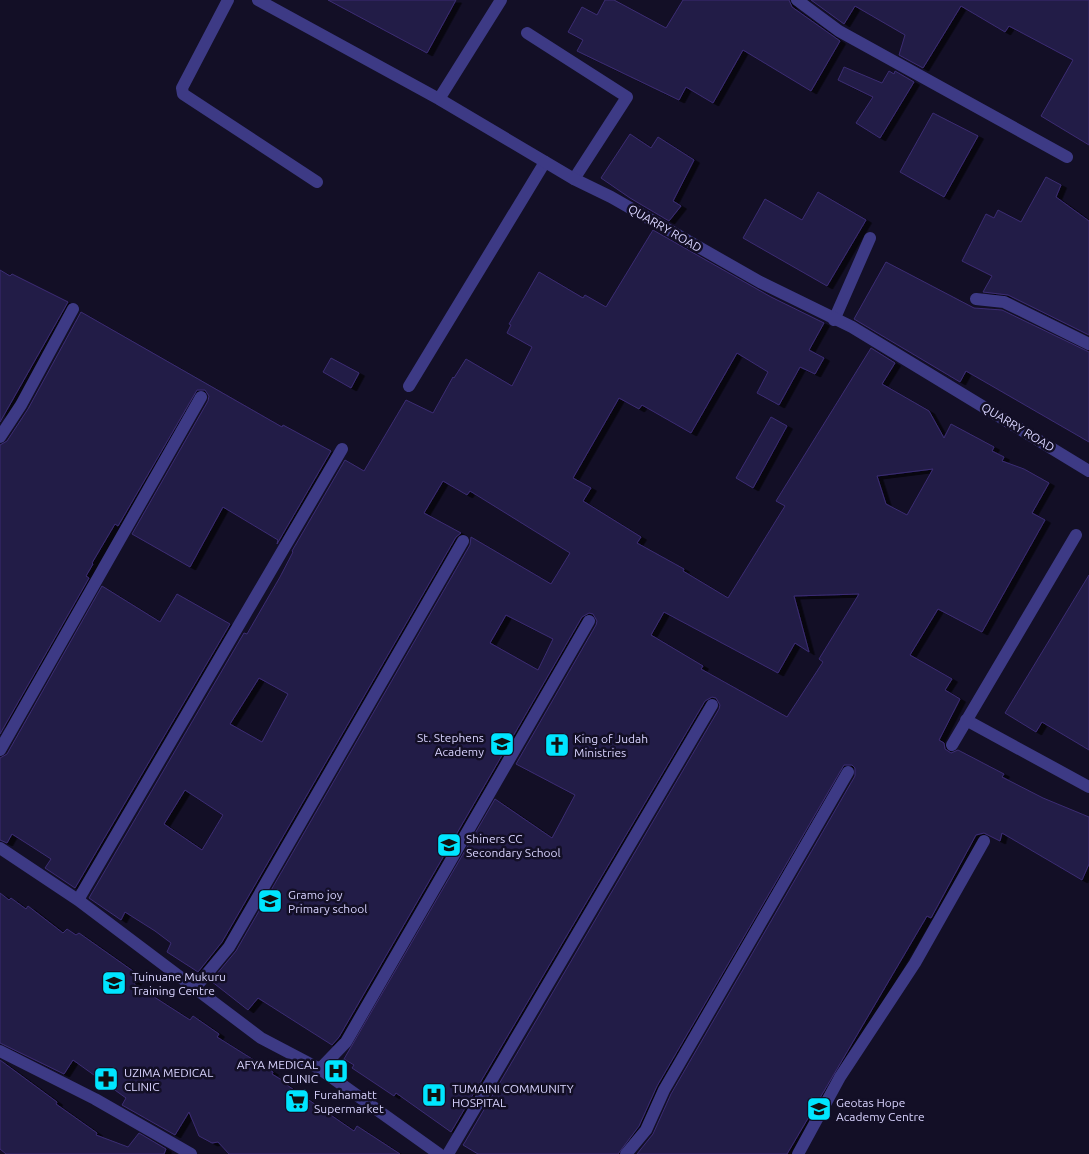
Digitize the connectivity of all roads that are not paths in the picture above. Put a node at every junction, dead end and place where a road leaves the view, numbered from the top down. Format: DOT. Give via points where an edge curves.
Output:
graph roads {
  1 [pos="228,0"];
  2 [pos="258,0"];
  3 [pos="501,0"];
  4 [pos="797,0"];
  5 [pos="526,33"];
  6 [pos="439,99"];
  7 [pos="1066,157"];
  8 [pos="545,162"];
  9 [pos="574,179"];
  10 [pos="317,182"];
  11 [pos="870,238"];
  12 [pos="976,299"];
  13 [pos="73,309"];
  14 [pos="834,320"];
  15 [pos="1089,344"];
  16 [pos="409,386"];
  17 [pos="201,397"];
  18 [pos="0,437"];
  19 [pos="342,449"];
  20 [pos="1089,470"];
  21 [pos="1076,535"];
  22 [pos="463,541"];
  23 [pos="589,621"];
  24 [pos="712,705"];
  25 [pos="966,720"];
  26 [pos="952,745"];
  27 [pos="0,750"];
  28 [pos="848,772"];
  29 [pos="1089,787"];
  30 [pos="984,841"];
  31 [pos="0,848"];
  32 [pos="78,900"];
  33 [pos="195,988"];
  34 [pos="0,1051"];
  35 [pos="320,1069"];
  36 [pos="191,1154"];
  37 [pos="439,1154"];
  38 [pos="448,1154"];
  39 [pos="626,1154"];
  40 [pos="798,1154"];
  1 -- 10 [label="street" via="182,88 182,94"];
  2 -- 6 [label="street, QUARRY ROAD"];
  3 -- 6 [label="street"];
  4 -- 7 [label="street" via="838,31"];
  5 -- 9 [label="street" via="627,97"];
  6 -- 8 [label="street, QUARRY ROAD"];
  8 -- 9 [label="street, QUARRY ROAD"];
  8 -- 16 [label="street"];
  9 -- 14 [label="street, QUARRY ROAD"];
  11 -- 14 [label="street"];
  12 -- 15 [label="street" via="1004,302"];
  13 -- 18 [label="street"];
  14 -- 20 [label="street, QUARRY ROAD" via="852,327"];
  17 -- 27 [label="street"];
  19 -- 32 [label="street"];
  21 -- 25 [label="street"];
  22 -- 33 [label="street" via="229,947"];
  23 -- 35 [label="street" via="346,1042"];
  24 -- 38 [label="street"];
  25 -- 26 [label="street"];
  25 -- 29 [label="street"];
  28 -- 39 [label="street" via="664,1090 646,1130"];
  30 -- 40 [label="street" via="915,963 840,1077"];
  31 -- 32 [label="street"];
  32 -- 33 [label="street"];
  33 -- 35 [label="street" via="261,1038"];
  34 -- 36 [label="street" via="95,1099"];
  35 -- 37 [label="street"];
}
